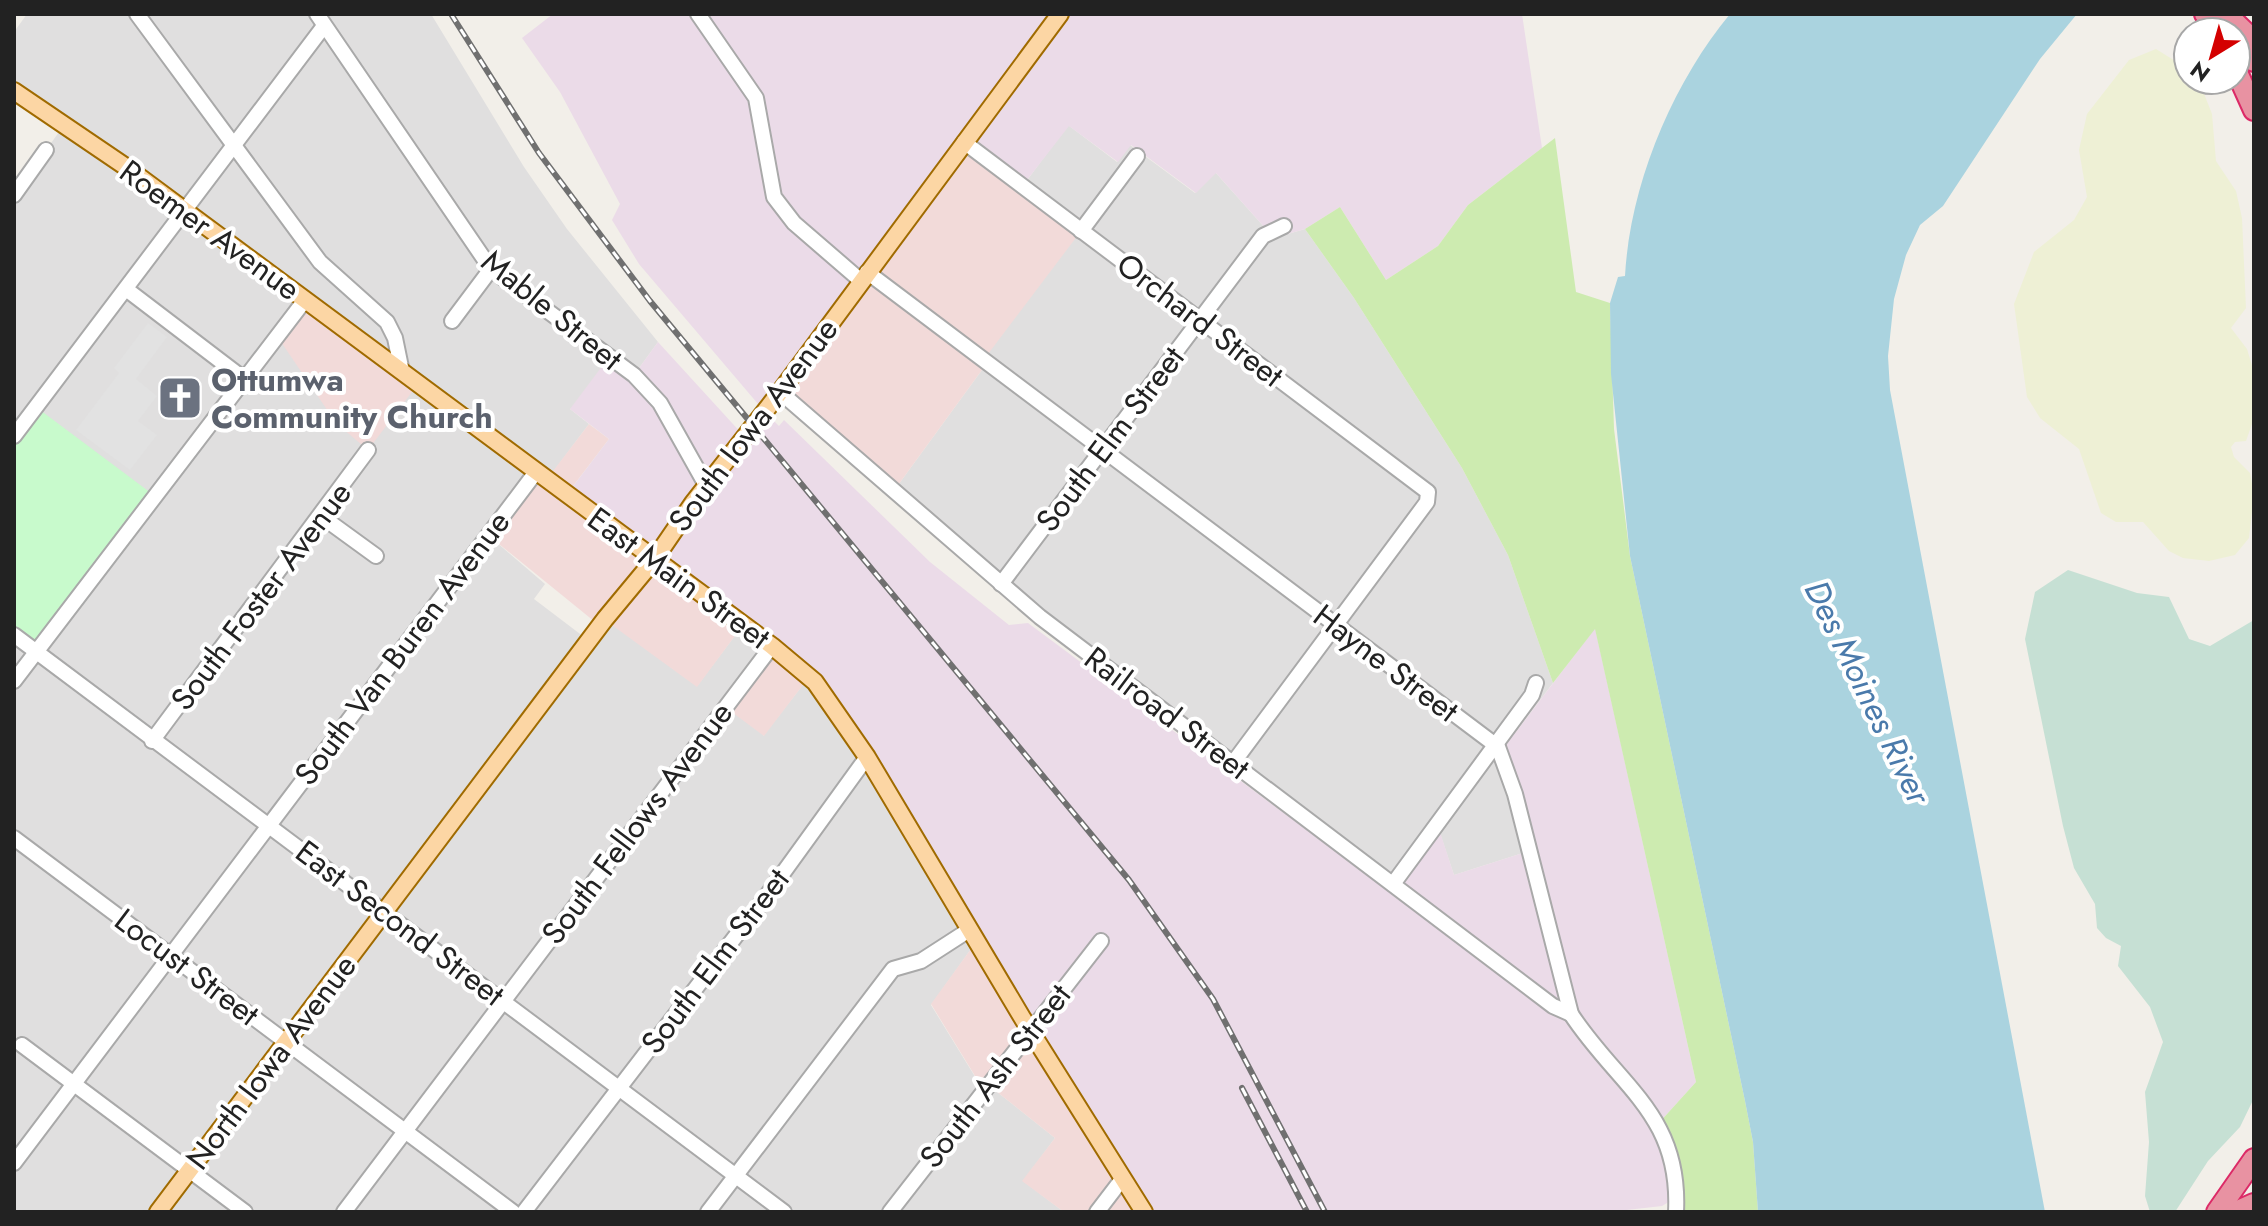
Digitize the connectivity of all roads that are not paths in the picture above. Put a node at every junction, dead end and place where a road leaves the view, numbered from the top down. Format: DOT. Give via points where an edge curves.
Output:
graph roads {
  1 [pos="137,14"];
  2 [pos="698,14"];
  3 [pos="1060,14"];
  4 [pos="320,20"];
  5 [pos="14,91"];
  6 [pos="964,142"];
  7 [pos="233,147"];
  8 [pos="46,150"];
  9 [pos="1137,156"];
  10 [pos="14,195"];
  11 [pos="185,210"];
  12 [pos="1284,226"];
  13 [pos="1081,231"];
  14 [pos="491,269"];
  15 [pos="863,276"];
  16 [pos="126,289"];
  17 [pos="305,300"];
  18 [pos="1200,320"];
  19 [pos="452,321"];
  20 [pos="402,372"];
  21 [pos="244,379"];
  22 [pos="780,392"];
  23 [pos="14,436"];
  24 [pos="368,450"];
  25 [pos="1102,450"];
  26 [pos="536,472"];
  27 [pos="706,485"];
  28 [pos="321,516"];
  29 [pos="376,556"];
  30 [pos="654,560"];
  31 [pos="1001,584"];
  32 [pos="1336,625"];
  33 [pos="14,635"];
  34 [pos="772,646"];
  35 [pos="36,652"];
  36 [pos="14,681"];
  37 [pos="1536,683"];
  38 [pos="152,741"];
  39 [pos="1495,745"];
  40 [pos="867,757"];
  41 [pos="1233,763"];
  42 [pos="269,823"];
  43 [pos="14,838"];
  44 [pos="1393,884"];
  45 [pos="385,911"];
  46 [pos="969,930"];
  47 [pos="1101,941"];
  48 [pos="170,955"];
  49 [pos="502,1001"];
  50 [pos="1571,1014"];
  51 [pos="1031,1032"];
  52 [pos="286,1042"];
  53 [pos="22,1045"];
  54 [pos="74,1083"];
  55 [pos="619,1087"];
  56 [pos="405,1131"];
  57 [pos="2254,1159"];
  58 [pos="14,1163"];
  59 [pos="189,1170"];
  60 [pos="735,1176"];
  61 [pos="1123,1178"];
  62 [pos="2254,1204"];
  63 [pos="158,1212"];
  64 [pos="245,1212"];
  65 [pos="344,1212"];
  66 [pos="513,1212"];
  67 [pos="524,1212"];
  68 [pos="708,1212"];
  69 [pos="784,1212"];
  70 [pos="890,1212"];
  71 [pos="1097,1212"];
  72 [pos="1144,1212"];
  73 [pos="1676,1212"];
  74 [pos="2217,1212"];
  75 [pos="2236,1212"];
  1 -- 7 [label="street"];
  2 -- 15 [label="street, Hayne Street" via="756,98 774,197 794,223"];
  3 -- 6 [label="main road, South Iowa Avenue"];
  4 -- 7 [label="street"];
  4 -- 14 [label="street, Mable Street"];
  5 -- 11 [label="main road, Roemer Avenue"];
  6 -- 13 [label="street, Orchard Street"];
  6 -- 15 [label="main road, South Iowa Avenue"];
  7 -- 11 [label="street"];
  7 -- 20 [label="street" via="320,262 387,322"];
  8 -- 10 [label="street"];
  9 -- 13 [label="street"];
  11 -- 16 [label="street"];
  11 -- 17 [label="main road, Roemer Avenue"];
  12 -- 18 [label="street, South Elm Street" via="1263,236"];
  13 -- 18 [label="street, Orchard Street"];
  14 -- 19 [label="street"];
  14 -- 27 [label="street, Mable Street" via="634,375 660,403"];
  15 -- 22 [label="main road, South Iowa Avenue"];
  15 -- 25 [label="street, Hayne Street"];
  16 -- 21 [label="street"];
  16 -- 23 [label="street"];
  17 -- 20 [label="main road, Roemer Avenue"];
  17 -- 21 [label="street"];
  18 -- 25 [label="street, South Elm Street"];
  18 -- 32 [label="street, Orchard Street" via="1428,492 1427,502"];
  20 -- 26 [label="main road, East Main Street"];
  21 -- 35 [label="street"];
  22 -- 27 [label="main road, South Iowa Avenue"];
  22 -- 31 [label="street, Railroad Street"];
  24 -- 28 [label="street, South Foster Avenue"];
  25 -- 31 [label="street, South Elm Street"];
  25 -- 32 [label="street, Hayne Street"];
  26 -- 30 [label="main road, East Main Street"];
  26 -- 42 [label="street, South Van Buren Avenue"];
  27 -- 30 [label="main road, South Iowa Avenue"];
  28 -- 29 [label="street"];
  28 -- 38 [label="street, South Foster Avenue"];
  30 -- 34 [label="main road, East Main Street"];
  30 -- 45 [label="main road, South Iowa Avenue"];
  31 -- 41 [label="street, Railroad Street"];
  32 -- 39 [label="street, Hayne Street"];
  32 -- 41 [label="street"];
  33 -- 35 [label="street, East Second Street"];
  34 -- 40 [label="main road, East Main Street" via="815,682"];
  34 -- 49 [label="street, South Fellows Avenue"];
  35 -- 36 [label="street"];
  35 -- 38 [label="street, East Second Street"];
  37 -- 39 [label="street"];
  38 -- 42 [label="street, East Second Street"];
  39 -- 44 [label="street"];
  39 -- 50 [label="street" via="1515,794"];
  40 -- 46 [label="main road, East Main Street"];
  40 -- 55 [label="street, South Elm Street"];
  41 -- 44 [label="street, Railroad Street"];
  42 -- 45 [label="street, East Second Street"];
  42 -- 48 [label="street, South Van Buren Avenue"];
  43 -- 48 [label="street, Locust Street"];
  44 -- 50 [label="street, Railroad Street" via="1553,1006"];
  45 -- 49 [label="street, East Second Street"];
  45 -- 52 [label="main road, North Iowa Avenue"];
  46 -- 51 [label="main road, East Main Street"];
  46 -- 60 [label="street" via="921,961 893,969"];
  47 -- 51 [label="street, South Ash Street"];
  48 -- 52 [label="street, Locust Street"];
  48 -- 54 [label="street, South Van Buren Avenue"];
  49 -- 55 [label="street, East Second Street"];
  49 -- 56 [label="street, South Fellows Avenue"];
  50 -- 73 [label="street" via="1586,1038 1637,1092 1668,1142"];
  51 -- 61 [label="main road, East Main Street"];
  51 -- 70 [label="street, South Ash Street"];
  52 -- 56 [label="street, Locust Street"];
  52 -- 59 [label="main road, North Iowa Avenue"];
  53 -- 54 [label="street"];
  54 -- 58 [label="street, South Van Buren Avenue"];
  54 -- 59 [label="street"];
  55 -- 60 [label="street, East Second Street"];
  55 -- 67 [label="street, South Elm Street"];
  56 -- 65 [label="street, South Fellows Avenue"];
  56 -- 66 [label="street, Locust Street"];
  57 -- 74 [label="highway"];
  59 -- 63 [label="main road, North Iowa Avenue"];
  59 -- 64 [label="street"];
  60 -- 68 [label="street"];
  60 -- 69 [label="street, East Second Street"];
  61 -- 71 [label="street"];
  61 -- 72 [label="main road, East Main Street"];
  62 -- 75 [label="highway"];
}
